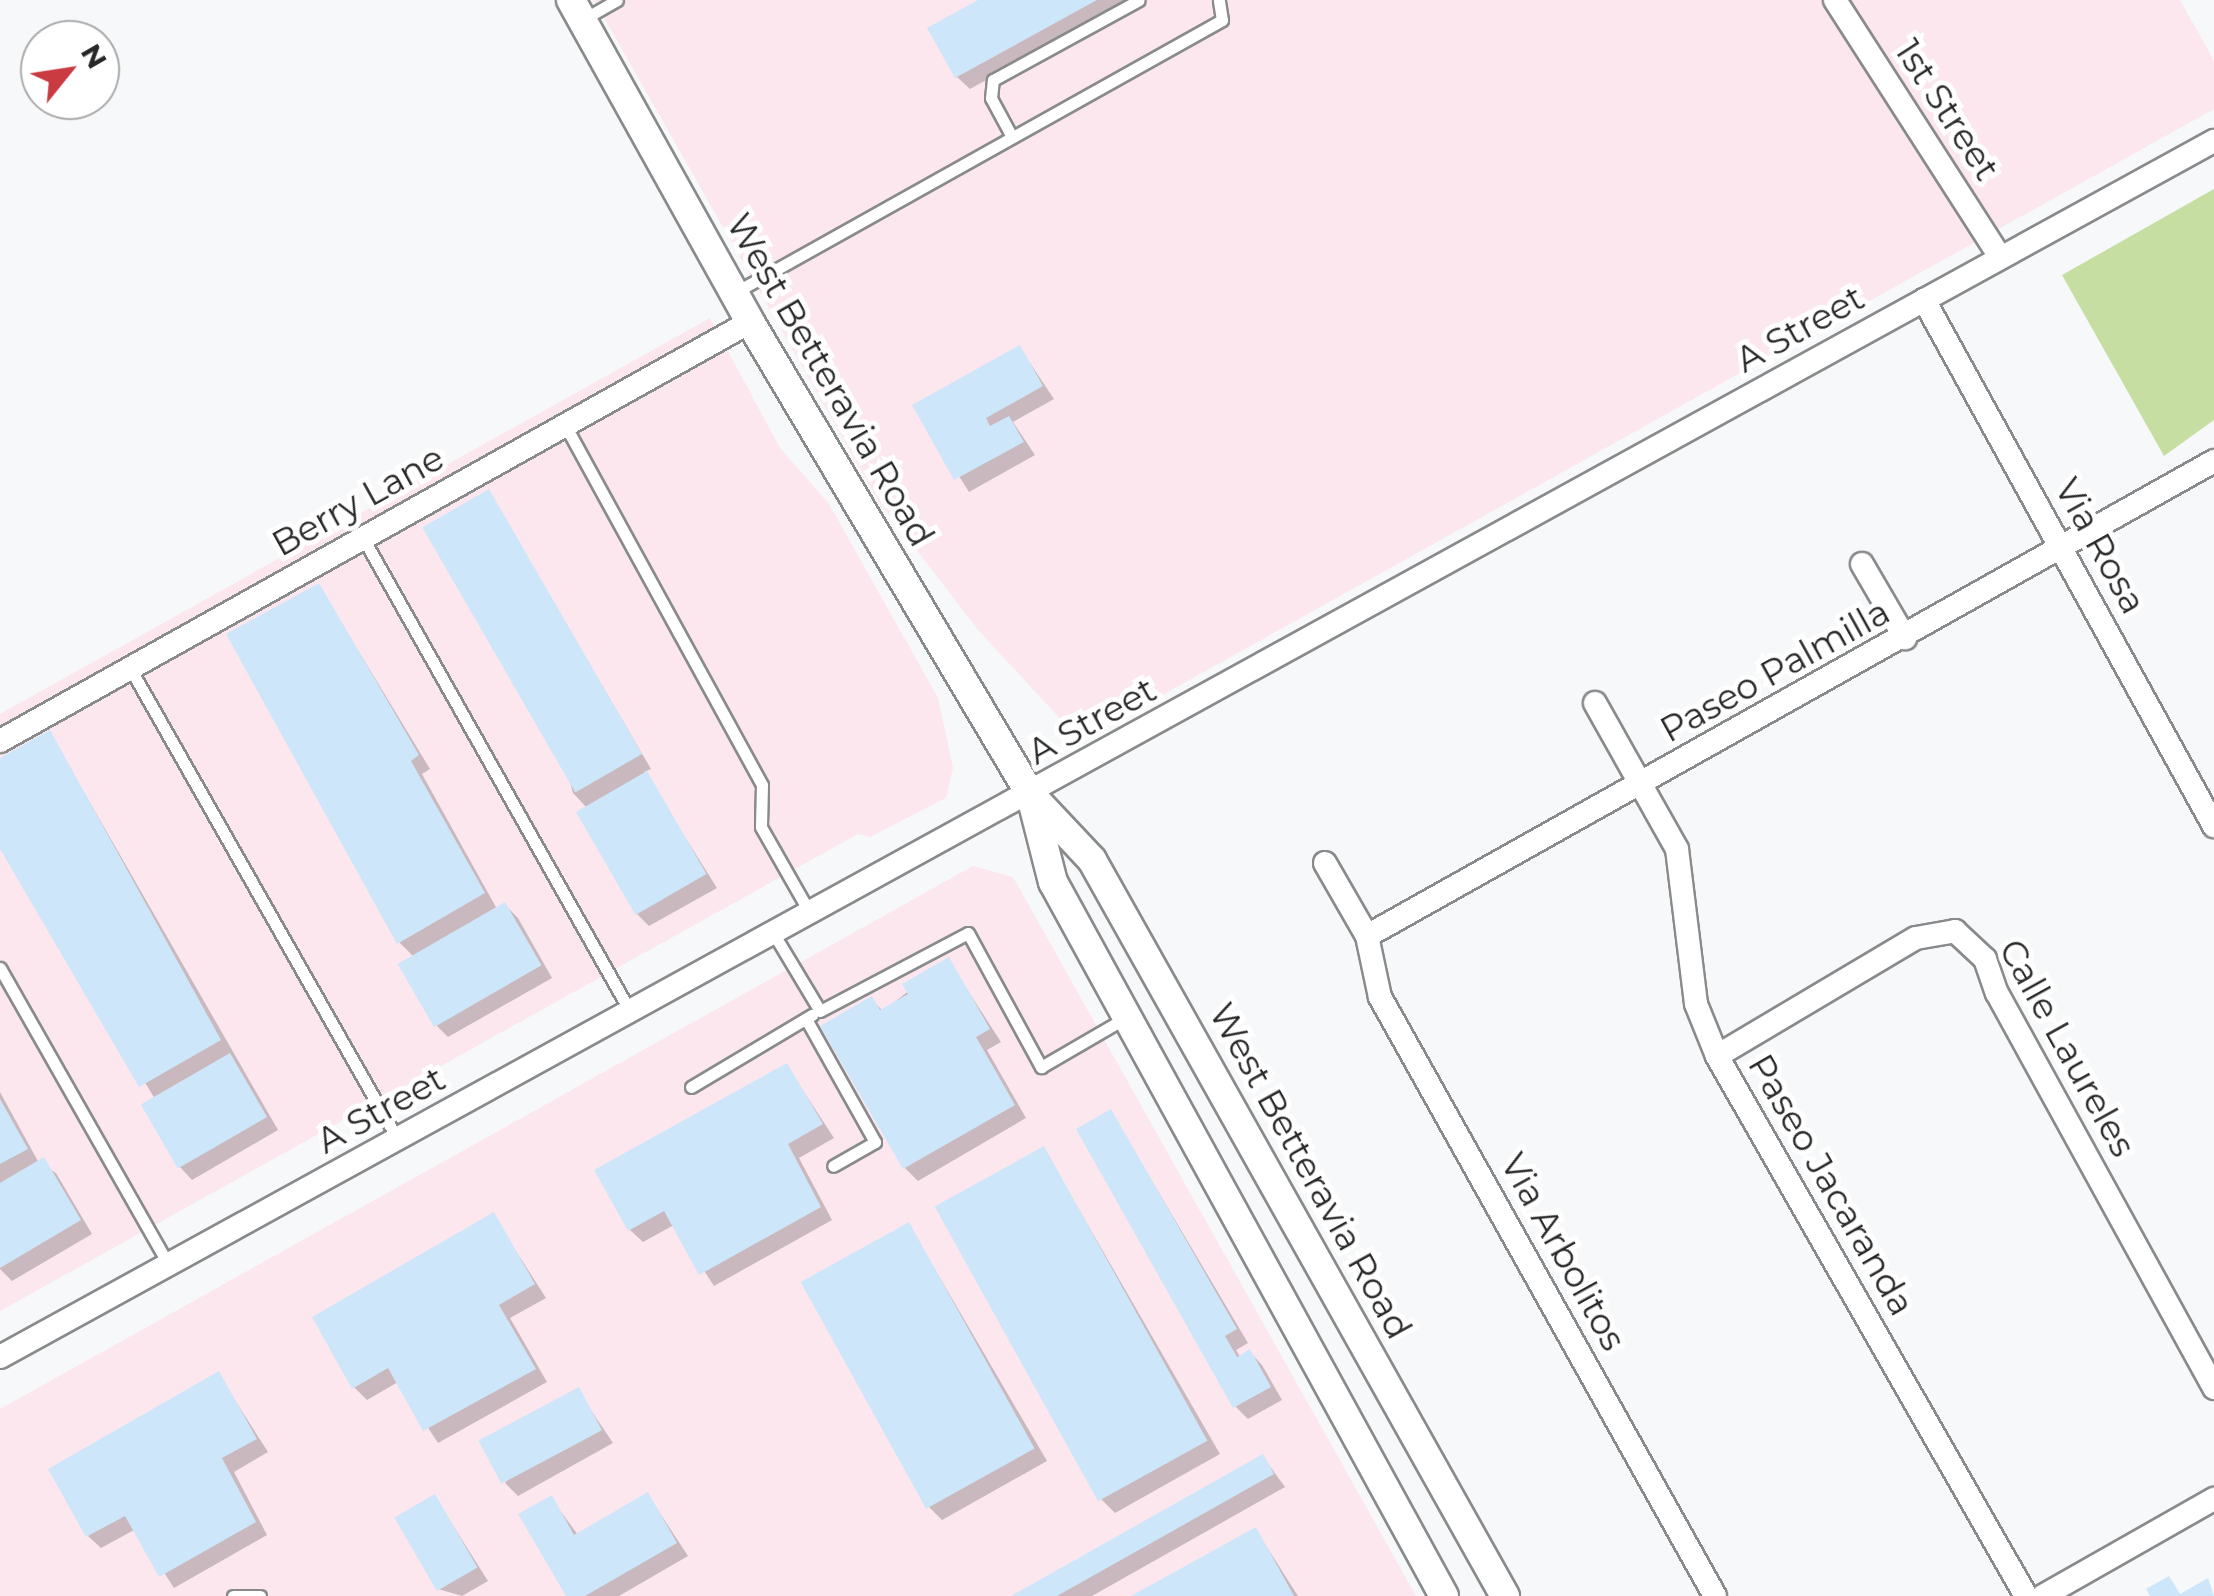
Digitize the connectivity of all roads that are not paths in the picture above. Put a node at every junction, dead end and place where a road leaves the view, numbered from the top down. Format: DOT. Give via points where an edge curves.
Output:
graph roads {
  1 [pos="616,0"];
  2 [pos="1139,0"];
  3 [pos="1218,0"];
  4 [pos="1835,0"];
  5 [pos="576,10"];
  6 [pos="1012,138"];
  7 [pos="2214,141"];
  8 [pos="2000,257"];
  9 [pos="734,293"];
  10 [pos="1924,300"];
  11 [pos="750,322"];
  12 [pos="564,426"];
  13 [pos="2214,461"];
  14 [pos="364,538"];
  15 [pos="2062,549"];
  16 [pos="1862,564"];
  17 [pos="1905,638"];
  18 [pos="130,668"];
  19 [pos="1595,702"];
  20 [pos="0,742"];
  21 [pos="1642,786"];
  22 [pos="1031,795"];
  23 [pos="2214,826"];
  24 [pos="1325,862"];
  25 [pos="811,915"];
  26 [pos="775,936"];
  27 [pos="1367,936"];
  28 [pos="0,968"];
  29 [pos="820,1010"];
  30 [pos="631,1013"];
  31 [pos="806,1018"];
  32 [pos="1127,1018"];
  33 [pos="1717,1056"];
  34 [pos="691,1087"];
  35 [pos="398,1140"];
  36 [pos="833,1166"];
  37 [pos="168,1266"];
  38 [pos="0,1357"];
  39 [pos="2214,1388"];
  40 [pos="2214,1499"];
  41 [pos="233,1596"];
  42 [pos="260,1596"];
  43 [pos="1444,1596"];
  44 [pos="1505,1596"];
  45 [pos="1716,1596"];
  46 [pos="2026,1596"];
  47 [pos="2043,1596"];
  1 -- 5 [label="lane"];
  2 -- 6 [label="lane" via="993,80 991,98"];
  3 -- 6 [label="lane" via="1222,20"];
  4 -- 8 [label="street, 1st Street"];
  5 -- 9 [label="street, West Betteravia Road"];
  6 -- 9 [label="lane"];
  7 -- 8 [label="street, A Street"];
  8 -- 10 [label="street, A Street"];
  9 -- 11 [label="street, West Betteravia Road"];
  10 -- 15 [label="street, Via Rosa"];
  10 -- 22 [label="street, A Street"];
  11 -- 12 [label="street, Berry Lane"];
  11 -- 22 [label="street, West Betteravia Road"];
  12 -- 14 [label="street, Berry Lane"];
  12 -- 25 [label="lane" via="762,785 761,828"];
  13 -- 15 [label="street, Paseo Palmilla"];
  14 -- 18 [label="street, Berry Lane"];
  14 -- 30 [label="lane"];
  15 -- 17 [label="street, Paseo Palmilla"];
  15 -- 23 [label="street, Via Rosa"];
  16 -- 17 [label="street"];
  17 -- 21 [label="street, Paseo Palmilla"];
  18 -- 20 [label="street, Berry Lane"];
  18 -- 35 [label="lane"];
  19 -- 21 [label="street, Paseo Jacaranda"];
  21 -- 27 [label="street, Paseo Palmilla"];
  21 -- 33 [label="street, Paseo Jacaranda" via="1677,849 1696,1004"];
  22 -- 25 [label="street, A Street"];
  22 -- 32 [label="street, West Betteravia Road" via="1053,882"];
  22 -- 44 [label="street, West Betteravia Road" via="1092,860"];
  24 -- 27 [label="street, Via Arbolitos"];
  25 -- 26 [label="street, A Street"];
  26 -- 29 [label="lane"];
  26 -- 30 [label="street, A Street"];
  27 -- 45 [label="street, Via Arbolitos" via="1380,998"];
  28 -- 37 [label="lane"];
  29 -- 31 [label="lane"];
  29 -- 32 [label="lane" via="968,933 1040,1066"];
  30 -- 35 [label="street, A Street"];
  31 -- 34 [label="lane"];
  31 -- 36 [label="lane" via="875,1142"];
  32 -- 43 [label="street, West Betteravia Road"];
  33 -- 39 [label="street, Calle Laureles" via="1916,938 1954,931 1985,960"];
  33 -- 46 [label="street, Paseo Jacaranda"];
  35 -- 37 [label="street, A Street"];
  37 -- 38 [label="street, A Street"];
  40 -- 47 [label="street"];
  41 -- 42 [label="lane"];
}
